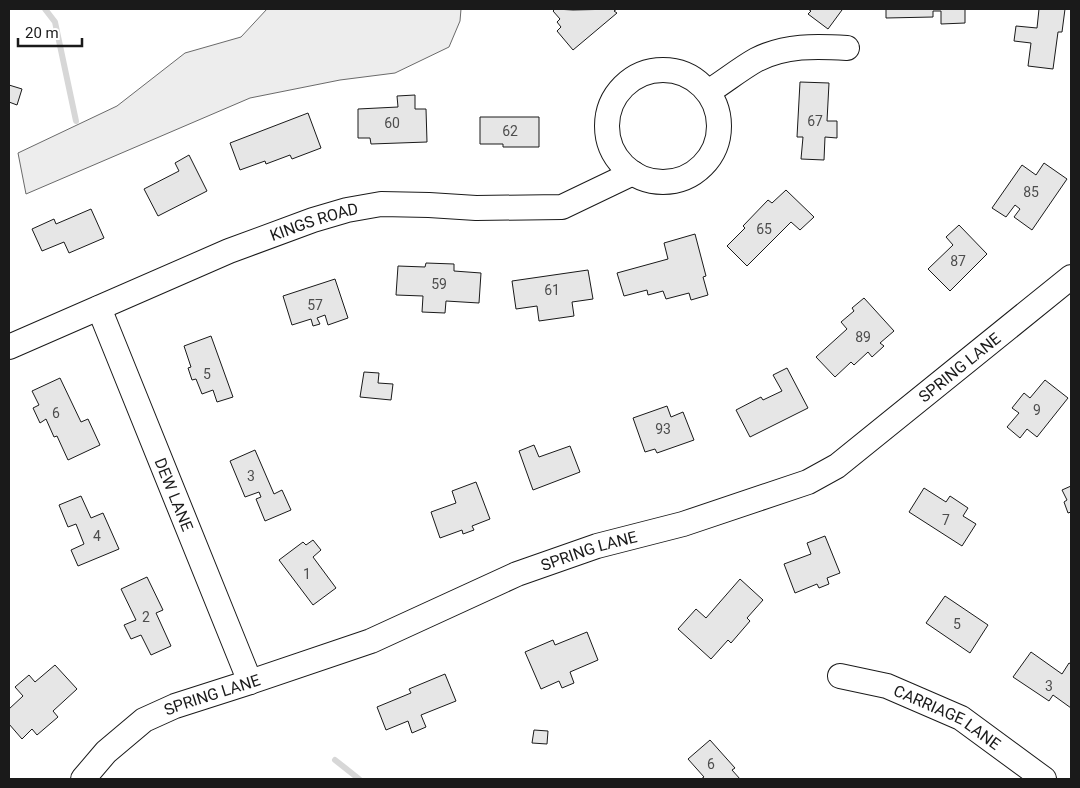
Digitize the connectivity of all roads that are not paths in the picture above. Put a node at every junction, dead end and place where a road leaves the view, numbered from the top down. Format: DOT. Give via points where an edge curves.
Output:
graph roads {
  1 [pos="848,48"];
  2 [pos="708,92"];
  3 [pos="634,173"];
  4 [pos="1071,277"];
  5 [pos="99,308"];
  6 [pos="9,347"];
  7 [pos="840,676"];
  8 [pos="250,682"];
  9 [pos="83,779"];
  10 [pos="1044,779"];
  1 -- 2 [label="street" via="795,47 774,52"];
  2 -- 3 [label="street" via="717,110 719,129 715,148 705,164 690,176 671,182 652,181"];
  2 -- 3 [label="street" via="679,72 662,70 644,73 617,95 609,111 611,146 620,161"];
  3 -- 5 [label="street, KINGS ROAD" via="562,207 496,209 381,204 347,210 229,251"];
  4 -- 8 [label="street, SPRING LANE" via="837,466 808,482 683,524 597,546 517,574 371,641"];
  5 -- 6 [label="street, KINGS ROAD"];
  5 -- 8 [label="street, DEW LANE"];
  7 -- 10 [label="street, CARRIAGE LANE" via="887,686 961,718"];
  8 -- 9 [label="street, SPRING LANE" via="175,706 144,720 106,752"];
}
